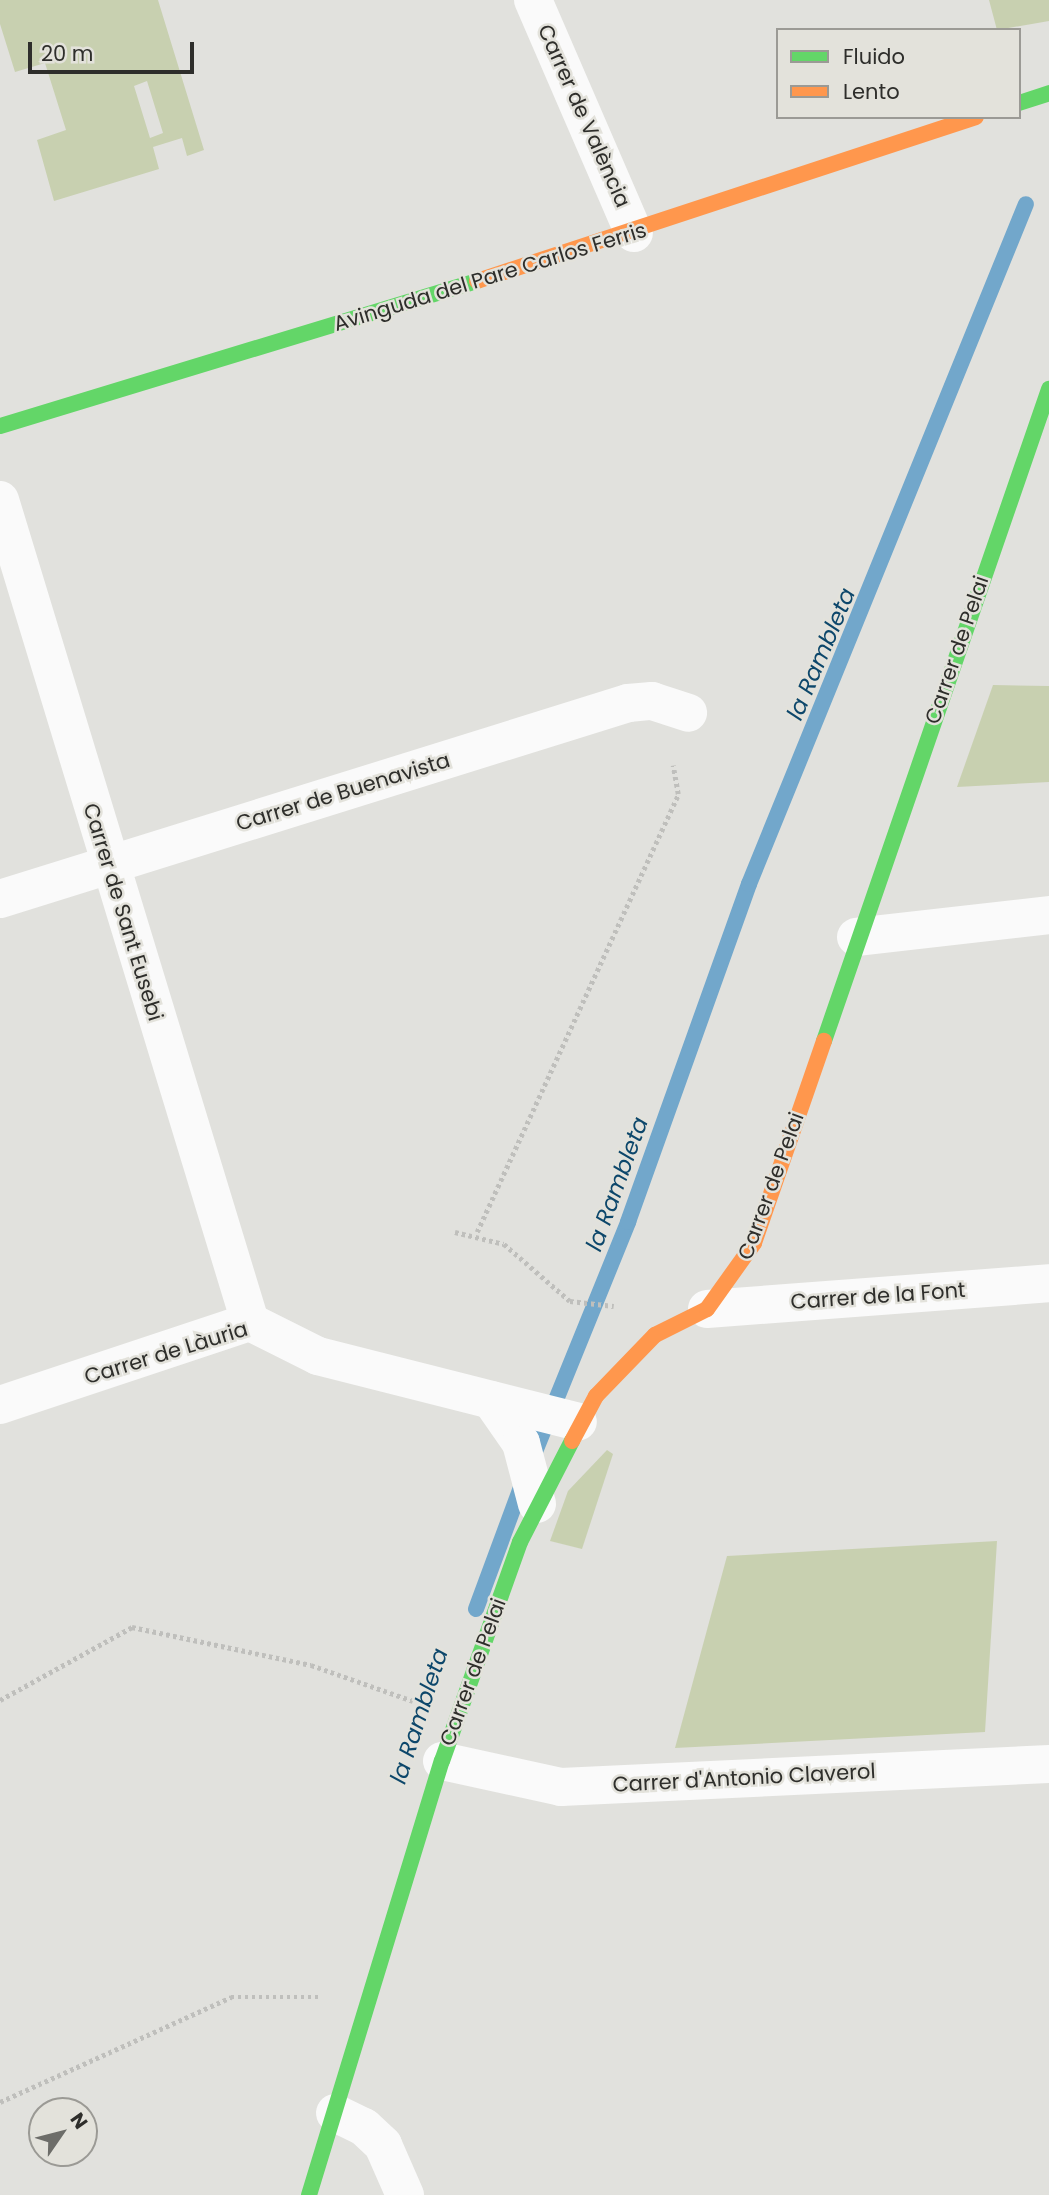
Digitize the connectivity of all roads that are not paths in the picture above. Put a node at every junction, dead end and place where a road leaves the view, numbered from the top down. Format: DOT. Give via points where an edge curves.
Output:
graph roads {
  1 [pos="533,0"];
  2 [pos="1049,93"];
  3 [pos="1021,102"];
  4 [pos="970,119"];
  5 [pos="634,233"];
  6 [pos="1049,389"];
  7 [pos="0,426"];
  8 [pos="0,500"];
  9 [pos="688,713"];
  10 [pos="107,866"];
  11 [pos="0,899"];
  12 [pos="1049,915"];
  13 [pos="856,937"];
  14 [pos="1049,1283"];
  15 [pos="708,1309"];
  16 [pos="250,1322"];
  17 [pos="491,1401"];
  18 [pos="0,1405"];
  19 [pos="578,1422"];
  20 [pos="537,1504"];
  21 [pos="442,1761"];
  22 [pos="1049,1764"];
  23 [pos="335,2113"];
  24 [pos="309,2195"];
  25 [pos="405,2195"];
  1 -- 5 [label="street, Carrer de València"];
  2 -- 3 [label="street"];
  4 -- 5 [label="street, Avinguda del Pare Carlos Ferris"];
  5 -- 7 [label="street, Avinguda del Pare Carlos Ferris"];
  6 -- 13 [label="street, Carrer de Pelai"];
  8 -- 10 [label="street, Carrer de Sant Eusebi"];
  9 -- 10 [label="street, Carrer de Buenavista" via="652,701 628,703"];
  10 -- 11 [label="street, Carrer de Buenavista"];
  10 -- 16 [label="street, Carrer de Sant Eusebi"];
  12 -- 13 [label="street"];
  13 -- 15 [label="street, Carrer de Pelai" via="754,1243"];
  14 -- 15 [label="street, Carrer de la Font"];
  15 -- 19 [label="street, Carrer de Pelai" via="655,1335"];
  16 -- 17 [label="street, Carrer de Làuria" via="318,1356"];
  16 -- 18 [label="street, Carrer de Làuria"];
  17 -- 19 [label="street, Carrer de Làuria"];
  17 -- 20 [label="street" via="521,1443"];
  19 -- 20 [label="street, Carrer de Pelai"];
  20 -- 21 [label="street, Carrer de Pelai"];
  21 -- 22 [label="street, Carrer d'Antonio Claverol" via="561,1787"];
  21 -- 23 [label="street, Carrer de Pelai"];
  23 -- 24 [label="street, Carrer de Pelai"];
  23 -- 25 [label="street" via="364,2127 383,2145"];
}
